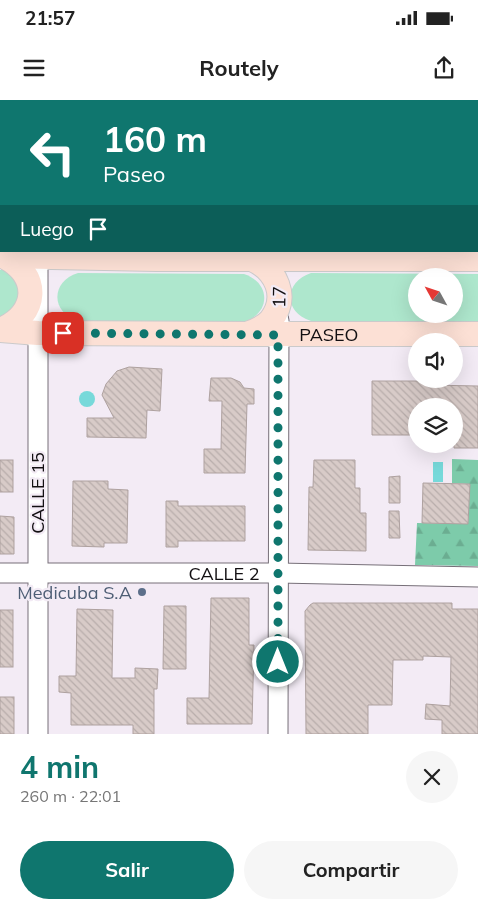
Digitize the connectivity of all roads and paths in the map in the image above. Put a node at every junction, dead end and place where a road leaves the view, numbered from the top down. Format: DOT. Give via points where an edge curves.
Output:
graph roads {
  1 [pos="38,254"];
  2 [pos="2,256"];
  3 [pos="280,256"];
  4 [pos="70,258"];
  5 [pos="252,259"];
  6 [pos="478,259"];
  7 [pos="38,296"];
  8 [pos="279,297"];
  9 [pos="0,330"];
  10 [pos="38,333"];
  11 [pos="63,333"];
  12 [pos="247,334"];
  13 [pos="478,334"];
  14 [pos="278,335"];
  15 [pos="37,572"];
  16 [pos="0,573"];
  17 [pos="278,573"];
  18 [pos="478,577"];
  19 [pos="38,734"];
  20 [pos="278,734"];
  1 -- 2 [label="main road"];
  1 -- 4 [label="main road"];
  1 -- 7 [label="street, CALLE 15"];
  2 -- 9 [label="main road" via="15,261 24,270 31,296 22,317 12,326"];
  3 -- 5 [label="main road"];
  3 -- 6 [label="main road"];
  3 -- 8 [label="street, 17"];
  4 -- 5 [label="main road"];
  4 -- 7 [label="main road" via="48,271"];
  5 -- 8 [label="main road" via="272,273 278,284"];
  7 -- 10 [label="street, CALLE 15"];
  7 -- 11 [label="main road" via="45,318"];
  8 -- 12 [label="main road" via="270,320"];
  8 -- 14 [label="street, 17"];
  9 -- 10 [label="main road, PASEO"];
  10 -- 11 [label="main road, PASEO"];
  10 -- 15 [label="street, CALLE 15"];
  11 -- 12 [label="main road, PASEO"];
  12 -- 14 [label="main road, PASEO"];
  13 -- 14 [label="main road, PASEO"];
  14 -- 17 [label="street, 17"];
  15 -- 16 [label="street, CALLE 2"];
  15 -- 17 [label="street, CALLE 2"];
  15 -- 19 [label="street, CALLE 15"];
  17 -- 18 [label="street, CALLE 2"];
  17 -- 20 [label="street, 17"];
}
